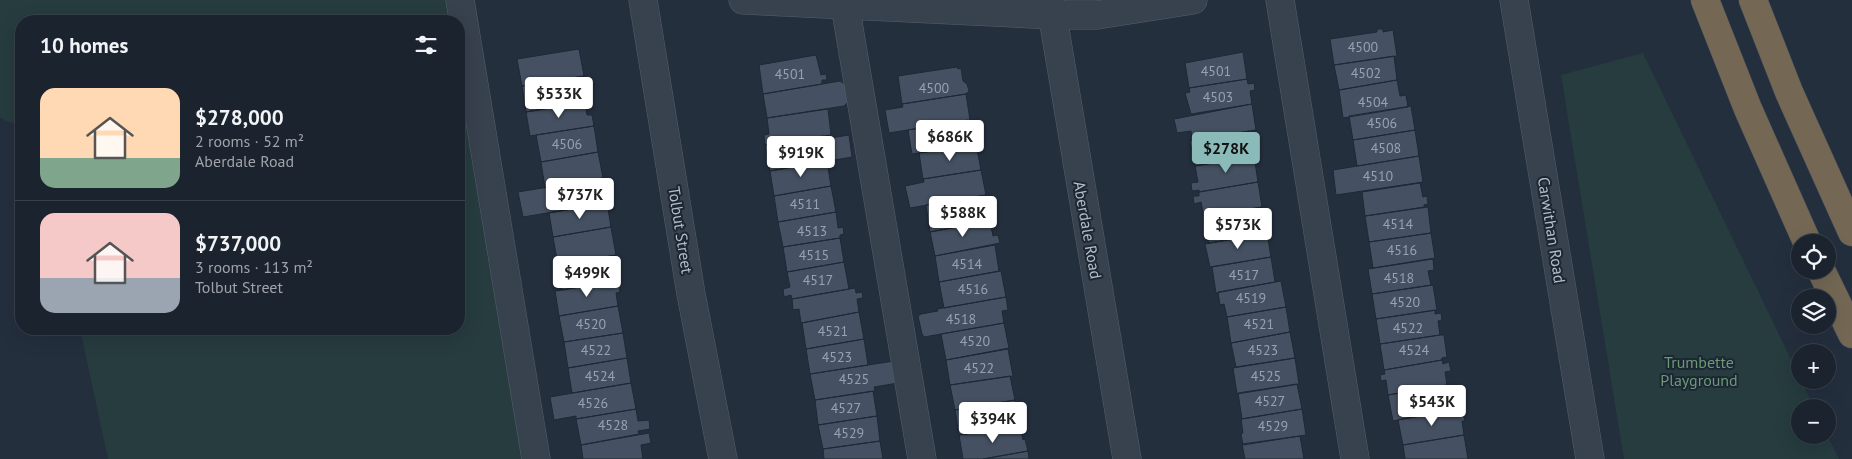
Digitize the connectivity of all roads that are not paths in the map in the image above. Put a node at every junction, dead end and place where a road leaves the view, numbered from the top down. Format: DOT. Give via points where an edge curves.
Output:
graph roads {
  1 [pos="460,0"];
  2 [pos="643,0"];
  3 [pos="743,0"];
  4 [pos="1193,0"];
  5 [pos="1280,0"];
  6 [pos="1514,0"];
  7 [pos="1705,0"];
  8 [pos="1753,0"];
  9 [pos="844,2"];
  10 [pos="1051,8"];
  11 [pos="462,15"];
  12 [pos="465,30"];
  13 [pos="1852,232"];
  14 [pos="1803,234"];
  15 [pos="1825,279"];
  16 [pos="1852,334"];
  17 [pos="536,459"];
  18 [pos="723,459"];
  19 [pos="922,459"];
  20 [pos="1127,459"];
  21 [pos="1355,459"];
  22 [pos="1590,459"];
  1 -- 11 [label="street"];
  2 -- 18 [label="street, Tolbut Street" via="691,294"];
  3 -- 9 [label="street"];
  4 -- 10 [label="street" via="1097,15"];
  5 -- 21 [label="street"];
  6 -- 22 [label="street, Carwithan Road"];
  7 -- 14 [label="highway" via="1748,109"];
  8 -- 13 [label="highway" via="1789,92"];
  9 -- 10 [label="street"];
  9 -- 19 [label="street"];
  10 -- 20 [label="street, Aberdale Road"];
  12 -- 17 [label="street"];
  15 -- 16 [label="highway"];
}
